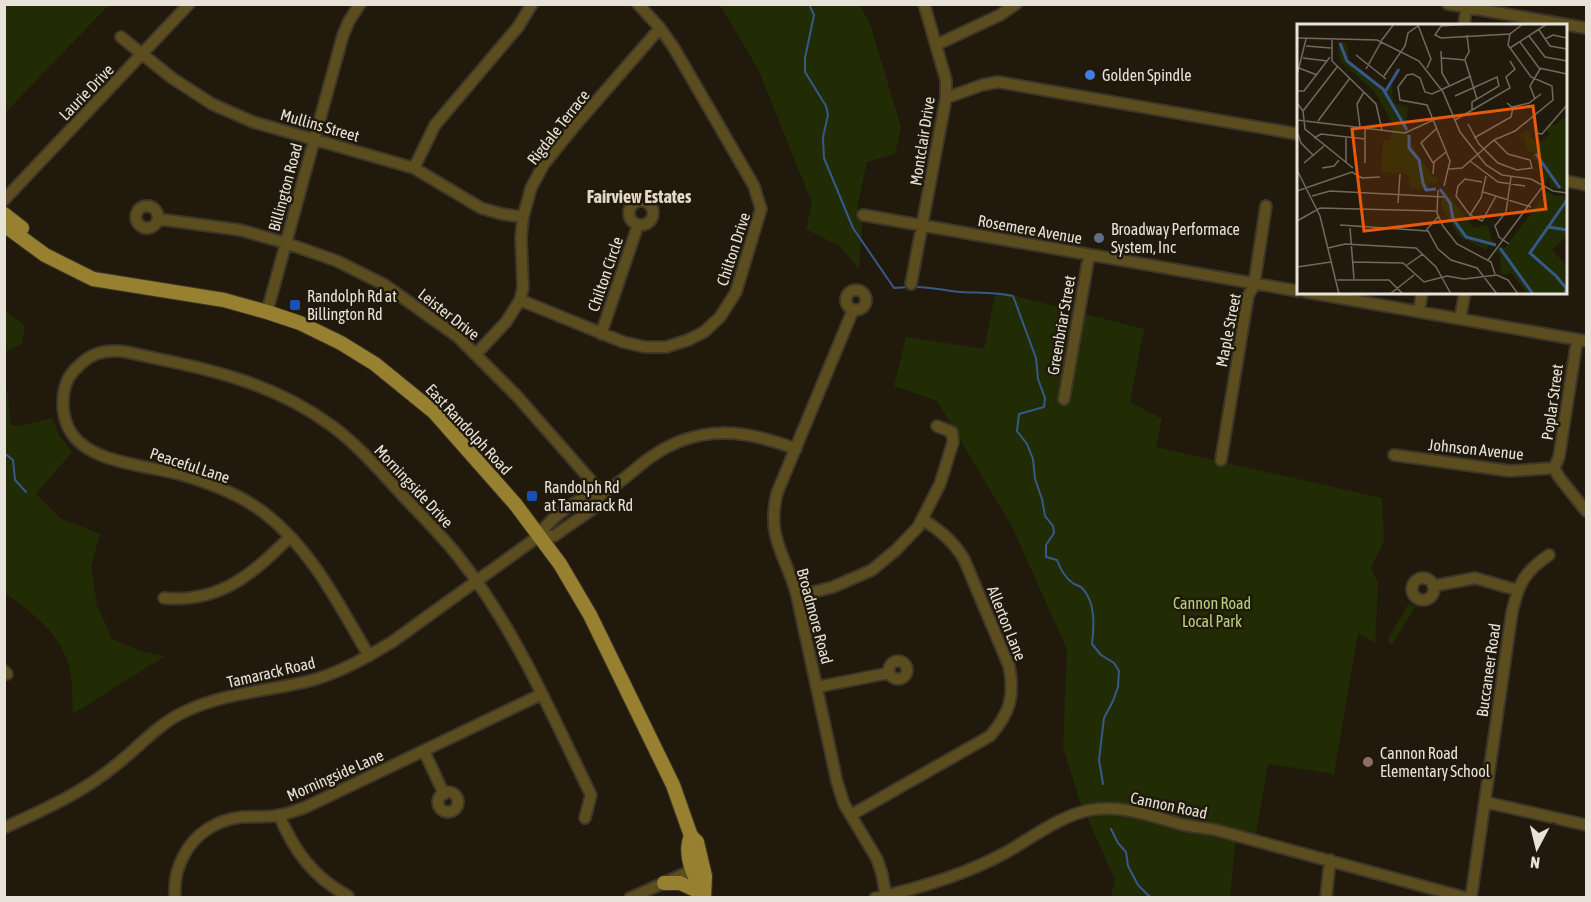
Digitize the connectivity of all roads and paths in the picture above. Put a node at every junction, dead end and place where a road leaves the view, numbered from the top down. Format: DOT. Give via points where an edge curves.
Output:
graph roads {
  1 [pos="189,4"];
  2 [pos="360,4"];
  3 [pos="532,4"];
  4 [pos="638,4"];
  5 [pos="924,4"];
  6 [pos="1016,4"];
  7 [pos="1448,4"];
  8 [pos="1466,8"];
  9 [pos="1464,24"];
  10 [pos="1563,24"];
  11 [pos="1567,25"];
  12 [pos="660,28"];
  13 [pos="1587,28"];
  14 [pos="121,37"];
  15 [pos="936,45"];
  16 [pos="143,53"];
  17 [pos="946,98"];
  18 [pos="1297,134"];
  19 [pos="314,139"];
  20 [pos="414,168"];
  21 [pos="1567,181"];
  22 [pos="1587,185"];
  23 [pos="4,200"];
  24 [pos="1266,206"];
  25 [pos="4,214"];
  26 [pos="863,215"];
  27 [pos="523,217"];
  28 [pos="158,219"];
  29 [pos="4,225"];
  30 [pos="638,225"];
  31 [pos="923,225"];
  32 [pos="286,243"];
  33 [pos="1089,255"];
  34 [pos="111,281"];
  35 [pos="911,284"];
  36 [pos="1254,285"];
  37 [pos="1297,291"];
  38 [pos="1332,294"];
  39 [pos="1422,294"];
  40 [pos="1465,294"];
  41 [pos="520,300"];
  42 [pos="853,310"];
  43 [pos="267,312"];
  44 [pos="1419,312"];
  45 [pos="1460,319"];
  46 [pos="601,334"];
  47 [pos="1582,340"];
  48 [pos="476,354"];
  49 [pos="74,370"];
  50 [pos="1064,399"];
  51 [pos="937,426"];
  52 [pos="796,449"];
  53 [pos="1394,455"];
  54 [pos="1221,460"];
  55 [pos="1554,468"];
  56 [pos="602,493"];
  57 [pos="1587,511"];
  58 [pos="922,519"];
  59 [pos="539,536"];
  60 [pos="290,537"];
  61 [pos="1549,555"];
  62 [pos="476,581"];
  63 [pos="1433,586"];
  64 [pos="1517,590"];
  65 [pos="797,596"];
  66 [pos="164,598"];
  67 [pos="369,656"];
  68 [pos="889,673"];
  69 [pos="817,687"];
  70 [pos="542,694"];
  71 [pos="424,751"];
  72 [pos="444,794"];
  73 [pos="1485,802"];
  74 [pos="279,815"];
  75 [pos="851,815"];
  76 [pos="585,818"];
  77 [pos="1587,825"];
  78 [pos="4,828"];
  79 [pos="691,836"];
  80 [pos="1330,860"];
  81 [pos="693,870"];
  82 [pos="664,883"];
  83 [pos="348,896"];
  84 [pos="704,896"];
  85 [pos="175,897"];
  86 [pos="630,897"];
  87 [pos="882,897"];
  88 [pos="1326,897"];
  89 [pos="1469,897"];
  1 -- 16 [label="street, Laurie Drive"];
  2 -- 19 [label="street, Billington Road" via="343,35"];
  3 -- 20 [label="street" via="518,27 435,126"];
  4 -- 12 [label="street, Chilton Drive"];
  5 -- 15 [label="street, Montclair Drive"];
  6 -- 15 [label="street"];
  7 -- 8 [label="street"];
  8 -- 9 [label="street"];
  8 -- 10 [label="street"];
  11 -- 13 [label="street"];
  12 -- 27 [label="street, Rigdale Terrace" via="544,164 531,188"];
  12 -- 46 [label="street, Chilton Drive" via="754,186 761,209 736,292 720,317 704,332 666,347 645,347"];
  14 -- 16 [label="street, Mullins Street"];
  15 -- 17 [label="street, Montclair Drive" via="946,80"];
  16 -- 19 [label="street, Mullins Street" via="212,104 253,122"];
  16 -- 23 [label="street, Laurie Drive"];
  17 -- 18 [label="street" via="998,82"];
  17 -- 31 [label="street, Montclair Drive"];
  19 -- 20 [label="street, Mullins Street"];
  19 -- 32 [label="street, Billington Road"];
  20 -- 27 [label="street, Mullins Street" via="481,208"];
  21 -- 22 [label="street"];
  24 -- 36 [label="street, Maple Street"];
  25 -- 34 [label="main road, East Randolph Road" via="37,239"];
  26 -- 31 [label="street, Rosemere Avenue"];
  27 -- 41 [label="street, Rigdale Terrace"];
  28 -- 32 [label="street, Leister Drive" via="240,230"];
  29 -- 34 [label="main road, East Randolph Road" via="61,264 93,279"];
  30 -- 46 [label="street, Chilton Circle"];
  31 -- 33 [label="street, Rosemere Avenue"];
  31 -- 35 [label="street, Montclair Drive"];
  32 -- 43 [label="street, Billington Road"];
  32 -- 48 [label="street, Leister Drive" via="337,261 385,285 438,321"];
  33 -- 36 [label="street, Rosemere Avenue"];
  33 -- 50 [label="street, Greenbriar Street"];
  34 -- 43 [label="main road, East Randolph Road" via="224,300"];
  36 -- 37 [label="street, Rosemere Avenue"];
  36 -- 54 [label="street, Maple Street" via="1248,296"];
  38 -- 44 [label="street"];
  39 -- 44 [label="street"];
  40 -- 45 [label="street"];
  41 -- 46 [label="street, Chilton Drive"];
  41 -- 48 [label="street, Rigdale Terrace" via="506,322"];
  42 -- 52 [label="street, Broadmore Road"];
  43 -- 59 [label="main road, East Randolph Road" via="341,343 408,389 466,447"];
  44 -- 45 [label="street"];
  45 -- 47 [label="street"];
  47 -- 55 [label="street, Poplar Street"];
  48 -- 56 [label="street, Leister Drive"];
  49 -- 60 [label="street, Peaceful Lane" via="66,383 62,404 64,419 80,444 96,454 223,488 263,512"];
  49 -- 62 [label="street, Morningside Drive" via="94,354 117,350 250,381 291,400 364,453"];
  51 -- 58 [label="street" via="952,432 953,442 940,484"];
  52 -- 56 [label="street, Tamarack Road" via="748,434 706,434 652,456"];
  52 -- 65 [label="street, Broadmore Road" via="777,493 773,521 776,543"];
  53 -- 55 [label="street, Johnson Avenue" via="1510,471"];
  55 -- 57 [label="street"];
  56 -- 59 [label="street, Tamarack Road" via="594,508 554,536"];
  58 -- 65 [label="street" via="896,550 872,570 833,587"];
  58 -- 75 [label="street, Allerton Lane" via="955,544 964,559 1009,666 1011,702 1002,723 990,736"];
  59 -- 62 [label="street, Tamarack Road"];
  59 -- 79 [label="main road, East Randolph Road" via="590,615 673,785"];
  60 -- 66 [label="street" via="256,571 232,585 194,597"];
  60 -- 67 [label="street, Peaceful Lane" via="320,573"];
  61 -- 64 [label="street" via="1524,575"];
  62 -- 67 [label="street, Tamarack Road"];
  62 -- 70 [label="street, Morningside Drive" via="510,633"];
  63 -- 64 [label="street" via="1475,578"];
  64 -- 73 [label="street, Buccaneer Road"];
  65 -- 69 [label="street, Broadmore Road"];
  67 -- 78 [label="street, Tamarack Road" via="314,679 218,699 184,712 156,729 92,783"];
  68 -- 69 [label="street"];
  69 -- 75 [label="street, Broadmore Road" via="837,782"];
  70 -- 71 [label="street, Morningside Lane"];
  70 -- 76 [label="street, Morningside Drive" via="591,795"];
  71 -- 72 [label="street"];
  71 -- 74 [label="street, Morningside Lane" via="306,807"];
  73 -- 77 [label="street"];
  73 -- 89 [label="street, Buccaneer Road"];
  74 -- 83 [label="street" via="303,861"];
  74 -- 85 [label="street, Morningside Lane" via="240,817 202,832 188,847 178,867"];
  75 -- 87 [label="street, Broadmore Road" via="877,859 882,874"];
  79 -- 81 [label="main road, East Randolph Road" via="687,845"];
  79 -- 84 [label="main road, East Randolph Road" via="697,843 705,876"];
  80 -- 87 [label="street, Cannon Road" via="1135,811 1089,810 1056,823 970,871"];
  80 -- 88 [label="street"];
  80 -- 89 [label="street, Cannon Road"];
  81 -- 82 [label="street"];
  81 -- 84 [label="main road, East Randolph Road"];
  82 -- 84 [label="main road" via="680,883"];
  82 -- 86 [label="street"];
}
